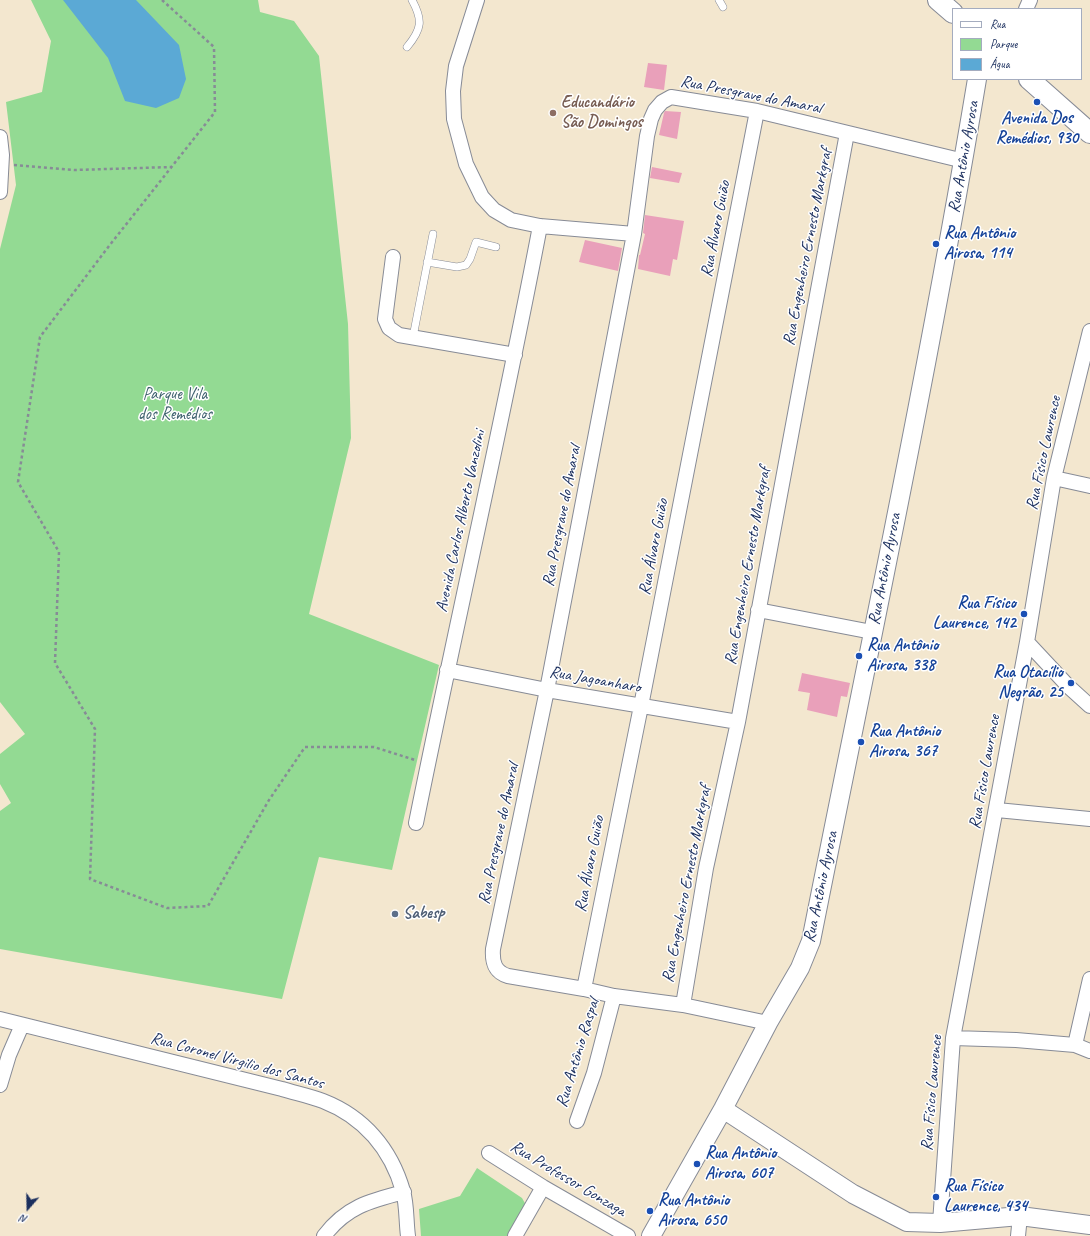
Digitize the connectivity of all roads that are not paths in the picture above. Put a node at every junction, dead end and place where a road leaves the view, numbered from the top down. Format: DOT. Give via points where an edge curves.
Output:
graph roads {
  1 [pos="412,0"];
  2 [pos="477,0"];
  3 [pos="719,0"];
  4 [pos="938,0"];
  5 [pos="723,7"];
  6 [pos="952,12"];
  7 [pos="407,47"];
  8 [pos="977,80"];
  9 [pos="1030,80"];
  10 [pos="757,111"];
  11 [pos="847,133"];
  12 [pos="1090,133"];
  13 [pos="0,137"];
  14 [pos="964,161"];
  15 [pos="0,192"];
  16 [pos="540,226"];
  17 [pos="433,234"];
  18 [pos="634,234"];
  19 [pos="496,247"];
  20 [pos="393,257"];
  21 [pos="428,262"];
  22 [pos="1090,331"];
  23 [pos="413,337"];
  24 [pos="515,355"];
  25 [pos="1054,478"];
  26 [pos="1090,486"];
  27 [pos="758,610"];
  28 [pos="872,632"];
  29 [pos="1028,642"];
  30 [pos="447,670"];
  31 [pos="547,690"];
  32 [pos="641,706"];
  33 [pos="1090,706"];
  34 [pos="738,722"];
  35 [pos="997,810"];
  36 [pos="1090,819"];
  37 [pos="416,823"];
  38 [pos="1090,980"];
  39 [pos="584,989"];
  40 [pos="614,996"];
  41 [pos="683,1005"];
  42 [pos="0,1019"];
  43 [pos="768,1023"];
  44 [pos="22,1025"];
  45 [pos="954,1038"];
  46 [pos="1075,1045"];
  47 [pos="1090,1051"];
  48 [pos="5,1059"];
  49 [pos="0,1085"];
  50 [pos="723,1109"];
  51 [pos="577,1120"];
  52 [pos="489,1153"];
  53 [pos="543,1187"];
  54 [pos="404,1192"];
  55 [pos="1020,1216"];
  56 [pos="940,1223"];
  57 [pos="1090,1225"];
  58 [pos="324,1236"];
  59 [pos="408,1236"];
  60 [pos="515,1236"];
  61 [pos="628,1236"];
  62 [pos="651,1236"];
  63 [pos="1018,1236"];
  1 -- 7 [label="lane" via="420,23 416,37"];
  2 -- 16 [label="street" via="456,66 453,91 454,119 466,164 482,197 494,210 511,220"];
  3 -- 5 [label="lane"];
  4 -- 6 [label="main road"];
  8 -- 14 [label="street, Rua Antônio Ayrosa"];
  9 -- 12 [label="main road"];
  10 -- 11 [label="street, Rua Presgrave do Amaral"];
  10 -- 18 [label="street, Rua Presgrave do Amaral" via="671,97 662,102 651,119 647,136"];
  10 -- 32 [label="street, Rua Álvaro Guião"];
  11 -- 14 [label="street, Rua Presgrave do Amaral"];
  11 -- 27 [label="street, Rua Engenheiro Ernesto Markgraf"];
  13 -- 15 [label="street"];
  14 -- 28 [label="street, Rua Antônio Ayrosa"];
  16 -- 18 [label="street"];
  16 -- 24 [label="street, Avenida Carlos Alberto Vanzolini"];
  17 -- 21 [label="lane"];
  18 -- 31 [label="street, Rua Presgrave do Amaral"];
  19 -- 21 [label="lane" via="476,242 466,265 458,267"];
  20 -- 23 [label="street" via="385,319 389,328 399,335"];
  21 -- 23 [label="lane"];
  22 -- 25 [label="street, Rua Físico Lawrence"];
  23 -- 24 [label="street"];
  24 -- 30 [label="street, Avenida Carlos Alberto Vanzolini"];
  25 -- 26 [label="street"];
  25 -- 29 [label="street, Rua Físico Lawrence"];
  27 -- 28 [label="street"];
  27 -- 34 [label="street, Rua Engenheiro Ernesto Markgraf"];
  28 -- 43 [label="street, Rua Antônio Ayrosa" via="811,941 800,968"];
  29 -- 33 [label="street"];
  29 -- 35 [label="street, Rua Físico Lawrence"];
  30 -- 31 [label="street, Rua Jagoanharo"];
  30 -- 37 [label="street, Avenida Carlos Alberto Vanzolini"];
  31 -- 32 [label="street, Rua Jagoanharo"];
  31 -- 39 [label="street, Rua Presgrave do Amaral" via="493,959 498,971 508,976"];
  32 -- 34 [label="street, Rua Jagoanharo"];
  32 -- 39 [label="street, Rua Álvaro Guião"];
  34 -- 41 [label="street, Rua Engenheiro Ernesto Markgraf" via="706,868"];
  35 -- 36 [label="street"];
  35 -- 45 [label="street, Rua Físico Lawrence"];
  38 -- 46 [label="street"];
  39 -- 40 [label="street, Rua Presgrave do Amaral"];
  40 -- 41 [label="street, Rua Presgrave do Amaral"];
  40 -- 51 [label="street, Rua Antônio Raspal" via="594,1073"];
  41 -- 43 [label="street, Rua Presgrave do Amaral"];
  42 -- 44 [label="street, Rua Coronel Virgilio dos Santos"];
  43 -- 50 [label="street, Rua Antônio Ayrosa"];
  44 -- 48 [label="street"];
  44 -- 54 [label="street, Rua Coronel Virgilio dos Santos" via="282,1089 324,1102 355,1118 375,1136 392,1161"];
  45 -- 46 [label="street"];
  45 -- 56 [label="street, Rua Físico Lawrence"];
  46 -- 47 [label="street"];
  48 -- 49 [label="street"];
  50 -- 56 [label="street" via="853,1194 901,1220 913,1223"];
  50 -- 62 [label="street, Rua Antônio Ayrosa"];
  52 -- 53 [label="street, Rua Professor Gonzaga"];
  53 -- 60 [label="street"];
  53 -- 61 [label="street, Rua Professor Gonzaga"];
  54 -- 58 [label="street" via="374,1200 352,1210 334,1222"];
  54 -- 59 [label="street, Rua Coronel Virgilio dos Santos"];
  55 -- 56 [label="street"];
  55 -- 57 [label="street"];
  55 -- 63 [label="street"];
}
